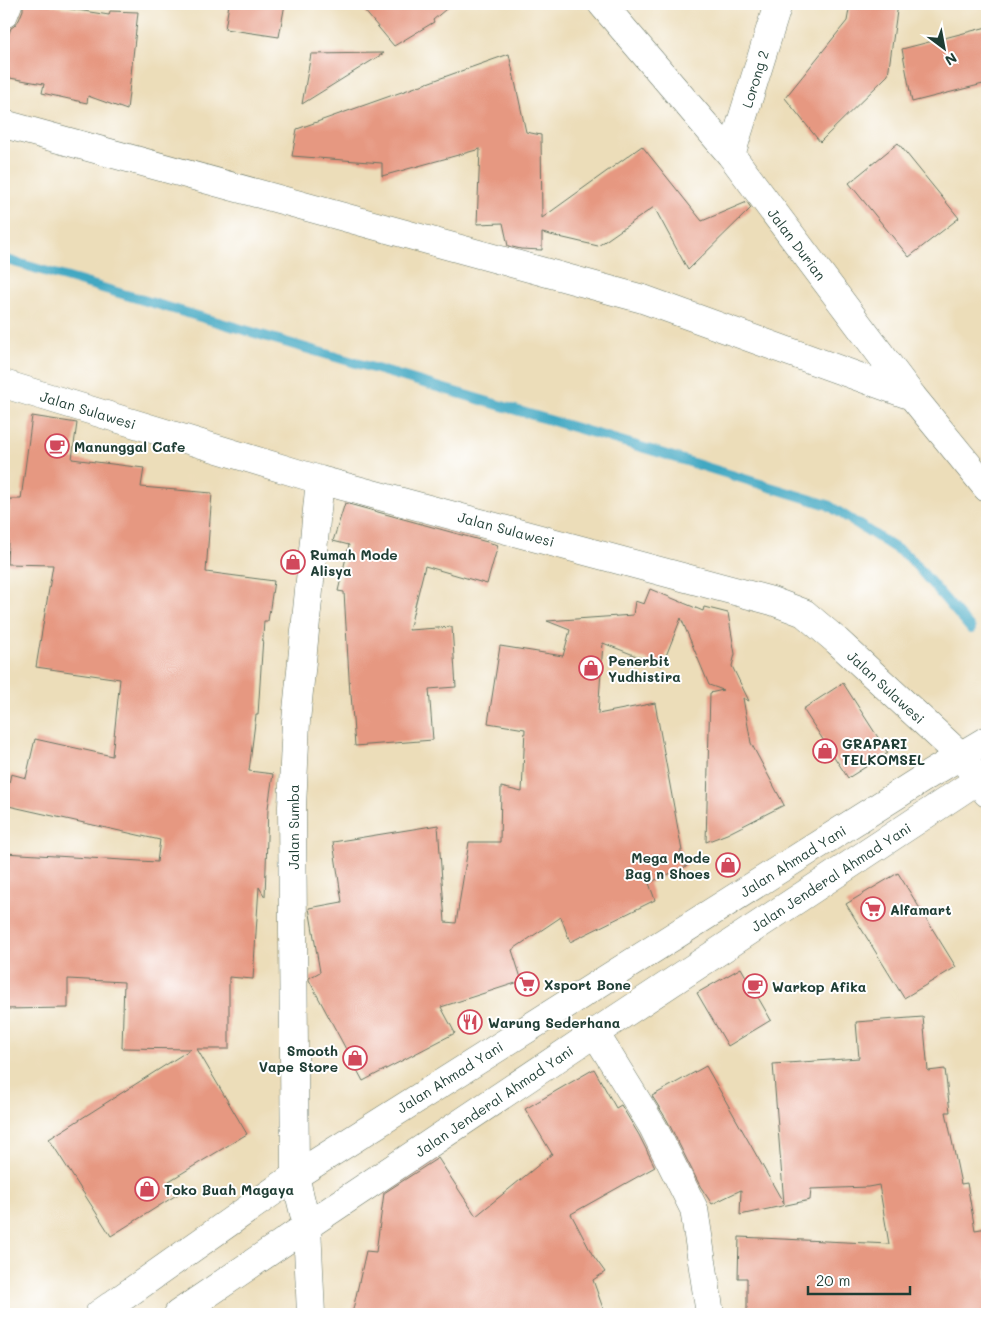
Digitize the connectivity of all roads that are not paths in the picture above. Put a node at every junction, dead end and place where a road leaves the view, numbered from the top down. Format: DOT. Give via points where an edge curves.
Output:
graph roads {
  1 [pos="8,4"];
  2 [pos="602,4"];
  3 [pos="778,4"];
  4 [pos="4,14"];
  5 [pos="4,124"];
  6 [pos="731,155"];
  7 [pos="4,384"];
  8 [pos="912,396"];
  9 [pos="320,480"];
  10 [pos="987,488"];
  11 [pos="987,740"];
  12 [pos="961,756"];
  13 [pos="984,782"];
  14 [pos="595,1033"];
  15 [pos="295,1176"];
  16 [pos="307,1226"];
  17 [pos="99,1314"];
  18 [pos="178,1314"];
  19 [pos="311,1314"];
  20 [pos="710,1314"];
  1 -- 4 [label="street"];
  2 -- 6 [label="street, Jalan Durian"];
  3 -- 6 [label="street, Lorong 2"];
  5 -- 8 [label="street" via="643,299"];
  6 -- 8 [label="street, Jalan Durian"];
  7 -- 9 [label="street, Jalan Sulawesi"];
  8 -- 10 [label="street, Jalan Durian"];
  9 -- 12 [label="street, Jalan Sulawesi" via="772,601 804,613"];
  9 -- 15 [label="street, Jalan Sumba" via="296,722 292,807"];
  11 -- 12 [label="street, Jalan Ahmad Yani"];
  12 -- 13 [label="street, Jalan Sulawesi"];
  12 -- 15 [label="street, Jalan Ahmad Yani"];
  13 -- 14 [label="street, Jalan Jenderal Ahmad Yani"];
  14 -- 16 [label="street, Jalan Jenderal Ahmad Yani"];
  14 -- 20 [label="street" via="653,1127 694,1209"];
  15 -- 16 [label="street, Jalan Sumba"];
  15 -- 17 [label="street, Jalan Ahmad Yani"];
  16 -- 18 [label="street, Jalan Jenderal Ahmad Yani"];
  16 -- 19 [label="street, Jalan Sumba"];
}
